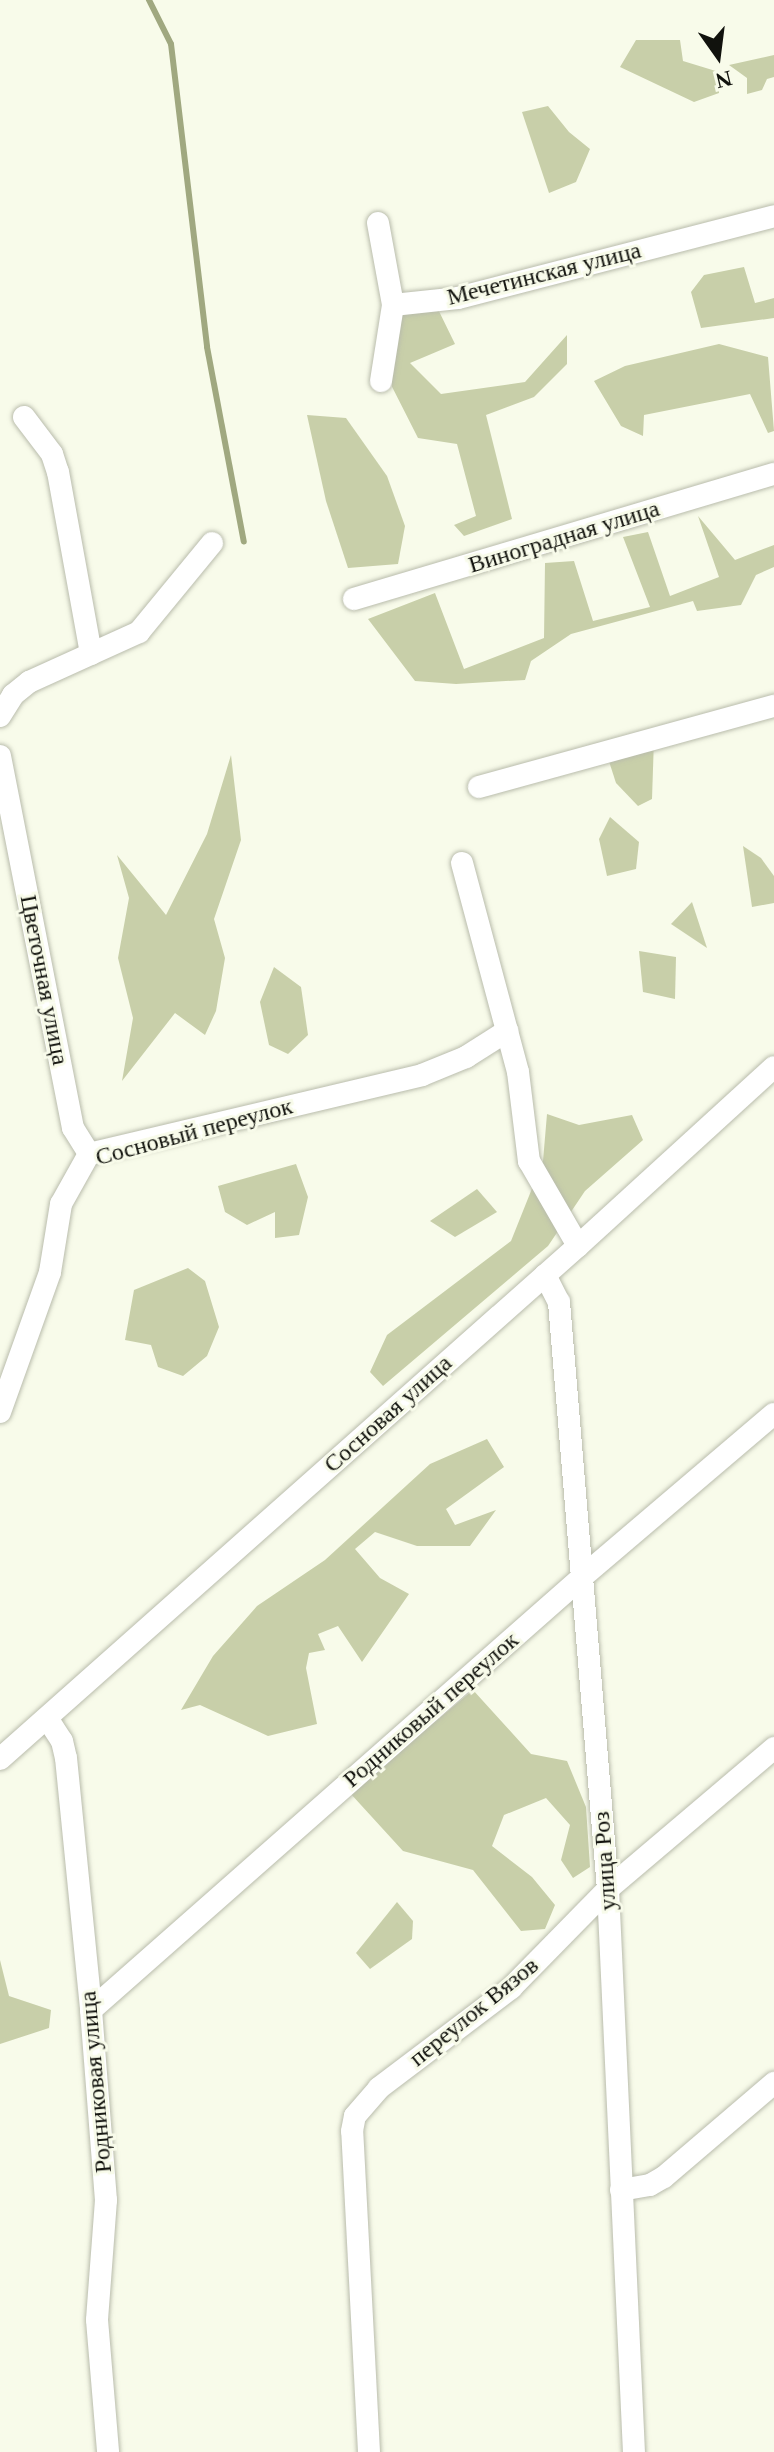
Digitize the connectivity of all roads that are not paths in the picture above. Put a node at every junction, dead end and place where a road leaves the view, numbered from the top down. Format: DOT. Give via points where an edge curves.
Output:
graph roads {
  1 [pos="774,216"];
  2 [pos="378,223"];
  3 [pos="393,305"];
  4 [pos="381,381"];
  5 [pos="24,417"];
  6 [pos="774,474"];
  7 [pos="212,543"];
  8 [pos="354,599"];
  9 [pos="91,654"];
  10 [pos="774,706"];
  11 [pos="0,716"];
  12 [pos="0,756"];
  13 [pos="479,787"];
  14 [pos="462,863"];
  15 [pos="507,1031"];
  16 [pos="774,1067"];
  17 [pos="89,1154"];
  18 [pos="578,1246"];
  19 [pos="545,1275"];
  20 [pos="0,1412"];
  21 [pos="774,1414"];
  22 [pos="581,1578"];
  23 [pos="47,1718"];
  24 [pos="774,1748"];
  25 [pos="0,1759"];
  26 [pos="608,1889"];
  27 [pos="91,2010"];
  28 [pos="773,2084"];
  29 [pos="621,2190"];
  30 [pos="108,2452"];
  31 [pos="369,2452"];
  32 [pos="634,2452"];
  1 -- 3 [label="street, Мечетинская улица" via="458,298"];
  2 -- 3 [label="street"];
  3 -- 4 [label="street"];
  5 -- 9 [label="street" via="52,454 58,472"];
  6 -- 8 [label="street, Виноградная улица"];
  7 -- 9 [label="street" via="139,632"];
  9 -- 11 [label="street" via="29,682"];
  10 -- 13 [label="street"];
  12 -- 17 [label="street, Цветочная улица" via="73,1128"];
  14 -- 15 [label="street"];
  15 -- 17 [label="street, Сосновый переулок" via="455,1063 422,1075"];
  15 -- 18 [label="street" via="523,1097 529,1161"];
  16 -- 18 [label="street, Сосновая улица"];
  17 -- 20 [label="street, Сосновый переулок" via="61,1204 50,1272"];
  18 -- 19 [label="street, Сосновая улица"];
  19 -- 22 [label="street, улица Роз" via="559,1302"];
  19 -- 23 [label="street, Сосновая улица"];
  21 -- 22 [label="street, Родниковый переулок"];
  22 -- 26 [label="street, улица Роз"];
  22 -- 27 [label="street, Родниковый переулок"];
  23 -- 25 [label="street, Сосновая улица"];
  23 -- 27 [label="street, Родниковая улица" via="66,1758"];
  24 -- 26 [label="street, переулок Вязов"];
  26 -- 29 [label="street, улица Роз"];
  26 -- 31 [label="street, переулок Вязов" via="511,1988 379,2088 355,2116"];
  27 -- 30 [label="street, Родниковая улица" via="106,2200 97,2320"];
  28 -- 29 [label="street" via="664,2177"];
  29 -- 32 [label="street, улица Роз"];
}
